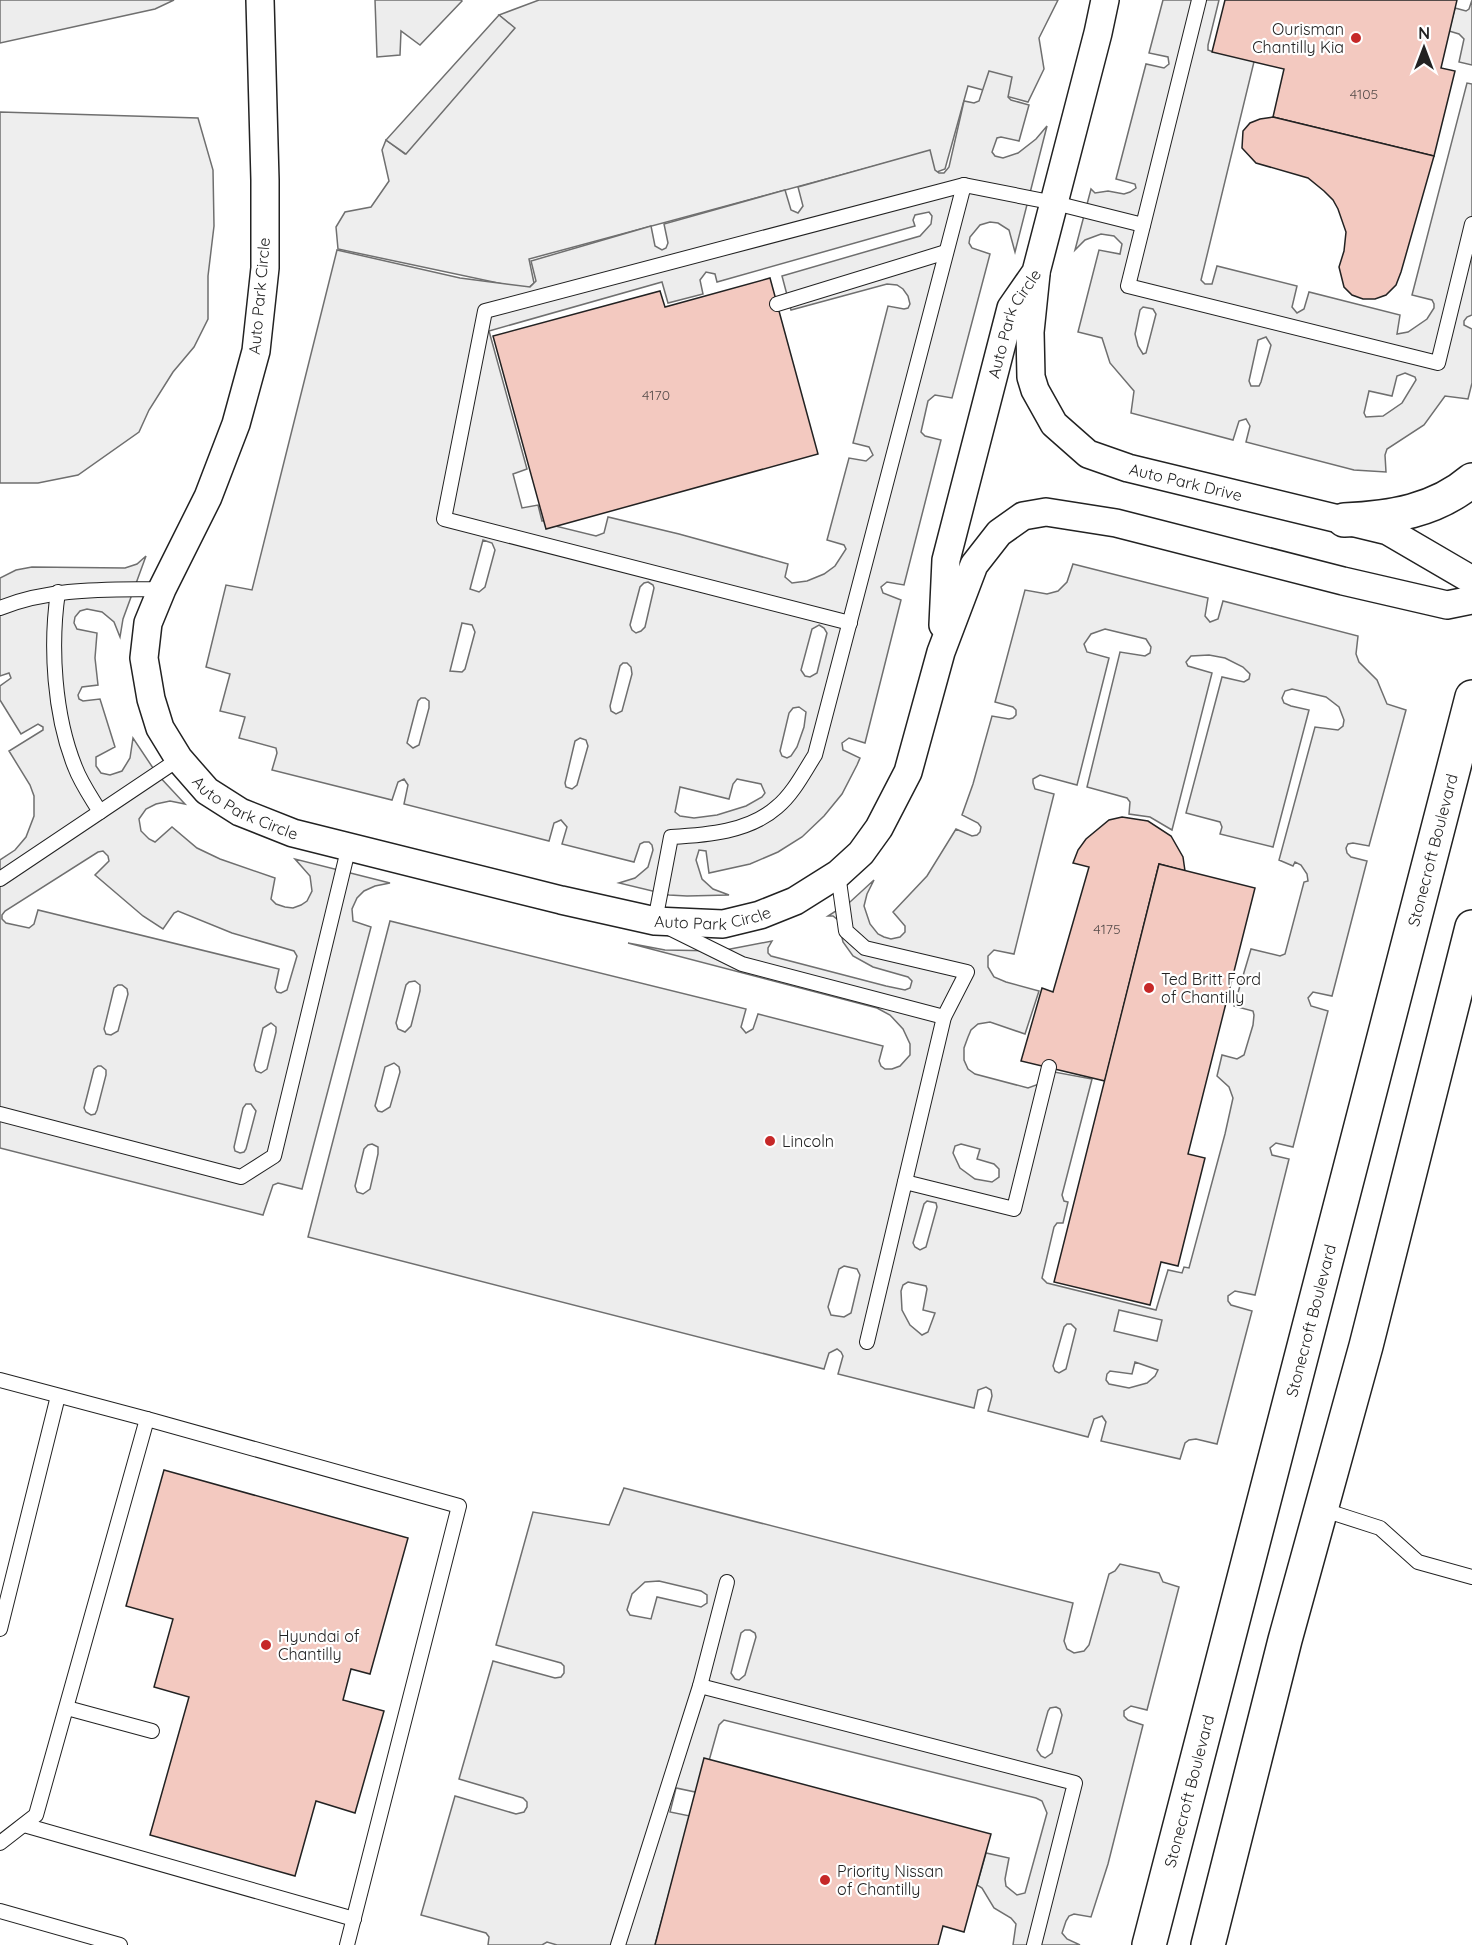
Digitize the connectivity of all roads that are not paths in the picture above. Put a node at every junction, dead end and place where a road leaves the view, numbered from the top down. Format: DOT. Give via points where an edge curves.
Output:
graph roads {
  1 [pos="260,0"];
  2 [pos="1105,0"];
  3 [pos="1199,0"];
  4 [pos="964,185"];
  5 [pos="1055,203"];
  6 [pos="1472,224"];
  7 [pos="1143,225"];
  8 [pos="946,252"];
  9 [pos="1036,272"];
  10 [pos="777,304"];
  11 [pos="1472,480"];
  12 [pos="1344,520"];
  13 [pos="1472,580"];
  14 [pos="162,589"];
  15 [pos="58,592"];
  16 [pos="1472,600"];
  17 [pos="0,608"];
  18 [pos="850,623"];
  19 [pos="941,652"];
  20 [pos="1472,697"];
  21 [pos="179,759"];
  22 [pos="100,812"];
  23 [pos="349,846"];
  24 [pos="838,874"];
  25 [pos="0,879"];
  26 [pos="655,921"];
  27 [pos="1472,927"];
  28 [pos="944,1017"];
  29 [pos="1049,1067"];
  30 [pos="0,1114"];
  31 [pos="905,1182"];
  32 [pos="867,1342"];
  33 [pos="0,1380"];
  34 [pos="58,1396"];
  35 [pos="147,1419"];
  36 [pos="1321,1509"];
  37 [pos="1472,1577"];
  38 [pos="727,1582"];
  39 [pos="0,1629"];
  40 [pos="700,1686"];
  41 [pos="67,1708"];
  42 [pos="152,1731"];
  43 [pos="24,1825"];
  44 [pos="0,1843"];
  45 [pos="0,1911"];
  46 [pos="354,1919"];
  47 [pos="120,1945"];
  48 [pos="347,1945"];
  49 [pos="618,1945"];
  50 [pos="1034,1945"];
  51 [pos="1149,1945"];
  52 [pos="1208,1945"];
  1 -- 14 [label="street, Auto Park Circle" via="265,268 256,351 236,424 208,498"];
  2 -- 5 [label="street, Auto Park Circle"];
  3 -- 7 [label="lane"];
  4 -- 5 [label="lane"];
  4 -- 8 [label="lane"];
  4 -- 18 [label="lane" via="485,311 444,519"];
  5 -- 7 [label="lane"];
  5 -- 9 [label="street, Auto Park Circle"];
  6 -- 7 [label="lane" via="1438,363 1128,286"];
  8 -- 10 [label="lane"];
  8 -- 18 [label="lane"];
  9 -- 12 [label="street, Auto Park Drive" via="1030,332 1031,377 1054,424 1088,454 1128,468"];
  9 -- 19 [label="street, Auto Park Circle" via="1011,308 946,560"];
  11 -- 12 [label="main road" via="1462,489 1410,512"];
  12 -- 13 [label="street, Auto Park Drive" via="1388,531"];
  14 -- 15 [label="lane"];
  14 -- 21 [label="street, Auto Park Circle" via="148,623 144,658 160,728"];
  15 -- 17 [label="lane"];
  15 -- 22 [label="lane" via="54,656 65,733 75,767"];
  16 -- 19 [label="street, Auto Park Circle" via="1447,605 1116,524 1046,512 1023,516 999,533 974,565"];
  18 -- 26 [label="lane" via="815,755 777,808 758,820 715,833 671,837"];
  19 -- 24 [label="street, Auto Park Circle" via="908,772 873,836"];
  20 -- 51 [label="main road, Stonecroft Boulevard"];
  21 -- 22 [label="lane"];
  21 -- 23 [label="street, Auto Park Circle" via="207,791 240,812 293,833"];
  22 -- 25 [label="lane"];
  23 -- 26 [label="street, Auto Park Circle"];
  23 -- 30 [label="lane" via="274,1156 241,1177"];
  24 -- 26 [label="street, Auto Park Circle" via="795,901 760,915 723,924"];
  24 -- 28 [label="lane" via="846,931 865,948 967,972"];
  26 -- 28 [label="lane" via="742,964"];
  27 -- 36 [label="main road"];
  28 -- 31 [label="lane"];
  29 -- 31 [label="lane" via="1014,1209"];
  31 -- 32 [label="lane"];
  33 -- 34 [label="lane"];
  34 -- 35 [label="lane"];
  34 -- 39 [label="lane"];
  35 -- 41 [label="lane"];
  35 -- 46 [label="lane" via="459,1506"];
  36 -- 37 [label="lane" via="1380,1528 1418,1562"];
  36 -- 52 [label="main road"];
  38 -- 40 [label="lane"];
  40 -- 49 [label="lane"];
  40 -- 50 [label="lane" via="1075,1783"];
  41 -- 42 [label="lane"];
  41 -- 43 [label="lane" via="36,1815"];
  43 -- 44 [label="lane"];
  43 -- 46 [label="lane"];
  45 -- 47 [label="lane"];
  46 -- 48 [label="lane"];
}
